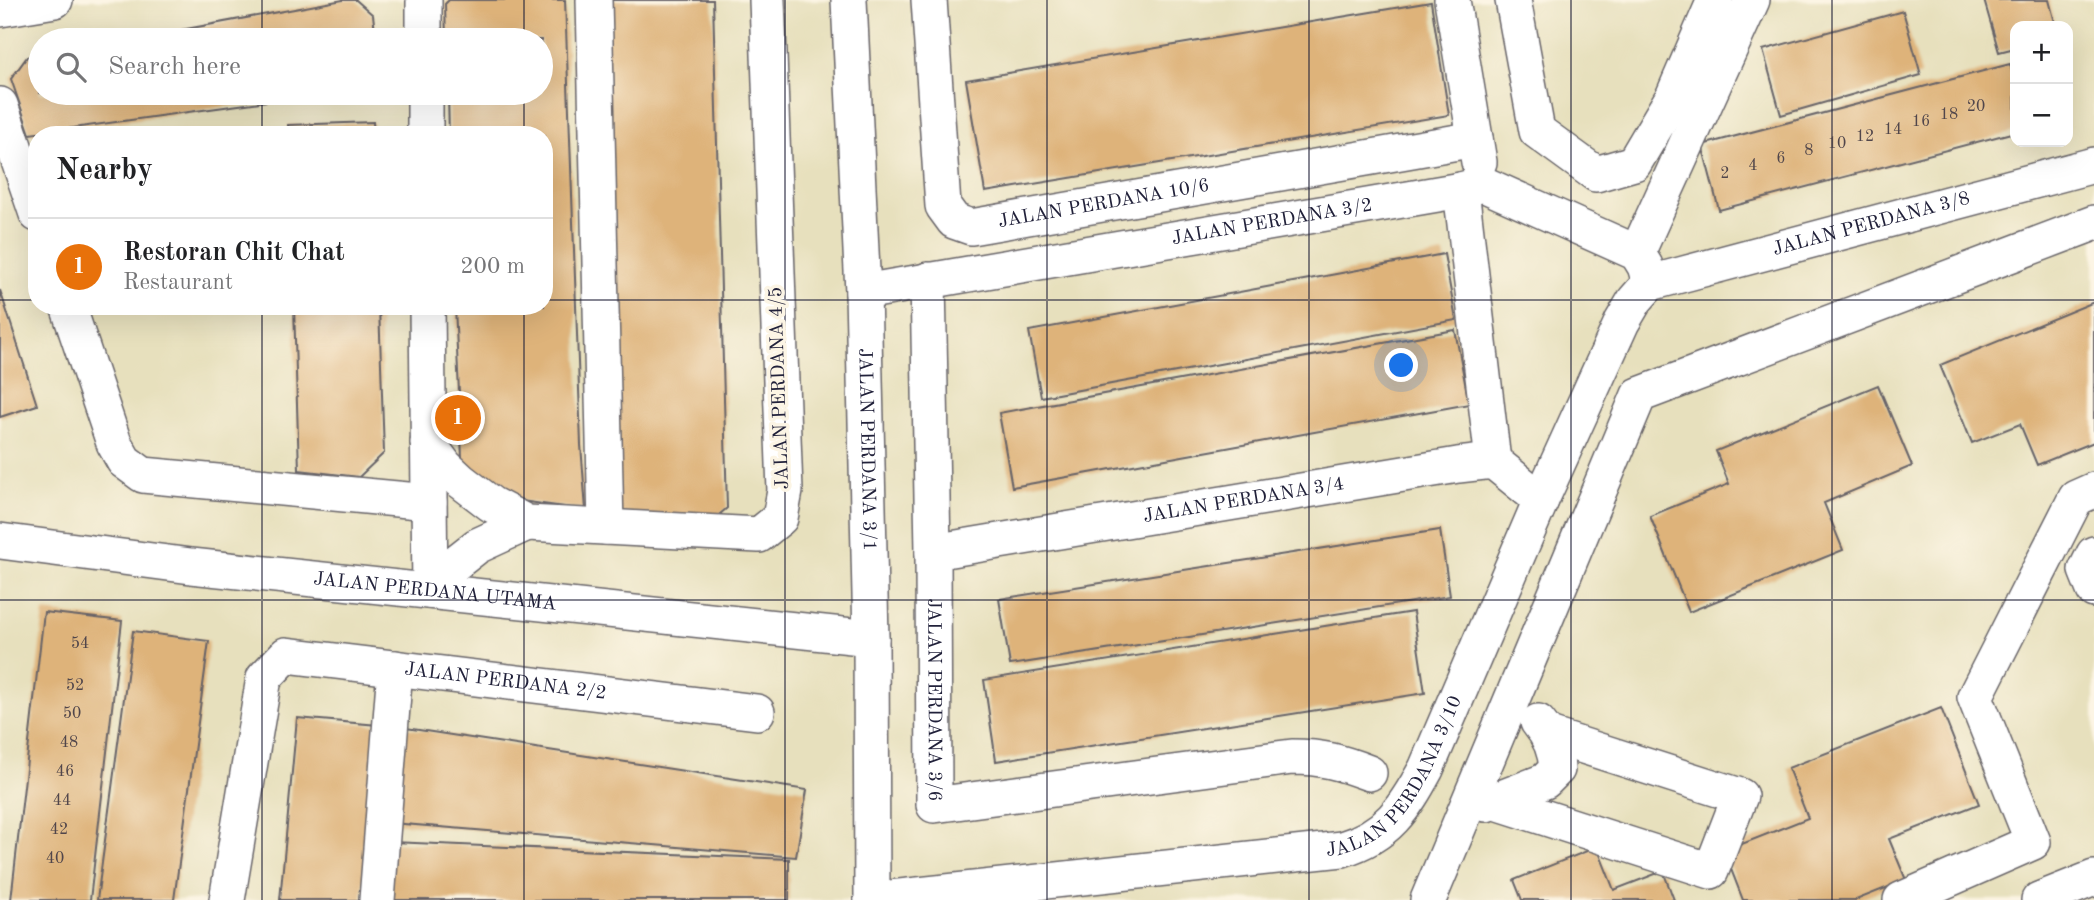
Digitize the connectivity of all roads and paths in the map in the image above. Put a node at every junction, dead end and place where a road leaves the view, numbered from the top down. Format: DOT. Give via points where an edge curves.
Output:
graph roads {
  1 [pos="55,0"];
  2 [pos="424,0"];
  3 [pos="594,0"];
  4 [pos="767,0"];
  5 [pos="849,0"];
  6 [pos="929,0"];
  7 [pos="1452,0"];
  8 [pos="1513,0"];
  9 [pos="1715,0"];
  10 [pos="1752,0"];
  11 [pos="0,9"];
  12 [pos="424,28"];
  13 [pos="425,105"];
  14 [pos="0,106"];
  15 [pos="425,126"];
  16 [pos="1475,139"];
  17 [pos="2094,165"];
  18 [pos="1472,187"];
  19 [pos="28,188"];
  20 [pos="2094,223"];
  21 [pos="1643,268"];
  22 [pos="928,280"];
  23 [pos="863,292"];
  24 [pos="71,315"];
  25 [pos="427,315"];
  26 [pos="428,443"];
  27 [pos="1493,461"];
  28 [pos="2094,490"];
  29 [pos="1541,500"];
  30 [pos="429,502"];
  31 [pos="527,523"];
  32 [pos="606,527"];
  33 [pos="1,549"];
  34 [pos="933,552"];
  35 [pos="2094,554"];
  36 [pos="2094,590"];
  37 [pos="430,591"];
  38 [pos="871,638"];
  39 [pos="395,668"];
  40 [pos="1514,696"];
  41 [pos="757,712"];
  42 [pos="1549,735"];
  43 [pos="1426,769"];
  44 [pos="1368,773"];
  45 [pos="1478,801"];
  46 [pos="2094,878"];
  47 [pos="1126,886"];
  48 [pos="228,900"];
  49 [pos="377,900"];
  50 [pos="872,900"];
  51 [pos="1428,900"];
  52 [pos="1901,900"];
  53 [pos="2039,900"];
  1 -- 11 [label="street"];
  2 -- 12 [label="street"];
  3 -- 32 [label="street"];
  4 -- 32 [label="street, JALAN PERDANA 4/5" via="785,491 780,518 759,535"];
  5 -- 23 [label="street, JALAN PERDANA 3/1"];
  6 -- 16 [label="street, JALAN PERDANA 10/6" via="943,206 954,221 971,227"];
  7 -- 16 [label="street"];
  8 -- 9 [label="street" via="1538,131 1596,174 1634,163 1673,97"];
  10 -- 21 [label="street, JALAN PERDANA 3/10"];
  13 -- 15 [label="street"];
  14 -- 19 [label="street"];
  16 -- 18 [label="street"];
  17 -- 21 [label="street, JALAN PERDANA 3/8"];
  18 -- 21 [label="street"];
  18 -- 22 [label="street, JALAN PERDANA 3/2"];
  18 -- 27 [label="street"];
  20 -- 40 [label="street" via="1639,395"];
  21 -- 29 [label="street, JALAN PERDANA 3/10" via="1635,300"];
  22 -- 23 [label="street, JALAN PERDANA 3/2"];
  22 -- 34 [label="street, JALAN PERDANA 3/6"];
  23 -- 38 [label="street, JALAN PERDANA 3/1"];
  24 -- 30 [label="street" via="114,443 124,461 143,475"];
  25 -- 26 [label="street"];
  26 -- 30 [label="street"];
  26 -- 31 [label="street, JALAN PERDANA 4/5" via="461,481"];
  27 -- 29 [label="street"];
  27 -- 34 [label="street, JALAN PERDANA 3/4"];
  28 -- 52 [label="street" via="2076,498 1975,697 2033,842"];
  29 -- 43 [label="street, JALAN PERDANA 3/10"];
  30 -- 37 [label="street"];
  31 -- 32 [label="street, JALAN PERDANA 4/5"];
  31 -- 37 [label="street, JALAN PERDANA 4/5" via="477,546"];
  33 -- 37 [label="street, JALAN PERDANA UTAMA"];
  34 -- 44 [label="street, JALAN PERDANA 3/6" via="934,805 1292,757 1337,760"];
  35 -- 36 [label="street" via="2086,570"];
  37 -- 38 [label="street, JALAN PERDANA UTAMA"];
  38 -- 50 [label="street, JALAN PERDANA 3/1"];
  39 -- 41 [label="street, JALAN PERDANA 2/2"];
  39 -- 48 [label="street, JALAN PERDANA 2/2" via="286,655 264,678"];
  39 -- 49 [label="street"];
  40 -- 42 [label="street"];
  40 -- 45 [label="street"];
  42 -- 45 [label="street" via="1557,769 1545,781"];
  42 -- 45 [label="street" via="1740,796 1711,871"];
  43 -- 45 [label="street"];
  43 -- 47 [label="street, JALAN PERDANA 3/10" via="1403,809 1384,829 1359,844"];
  45 -- 51 [label="street"];
  46 -- 53 [label="street"];
  47 -- 50 [label="street, JALAN PERDANA 3/10"];
}
